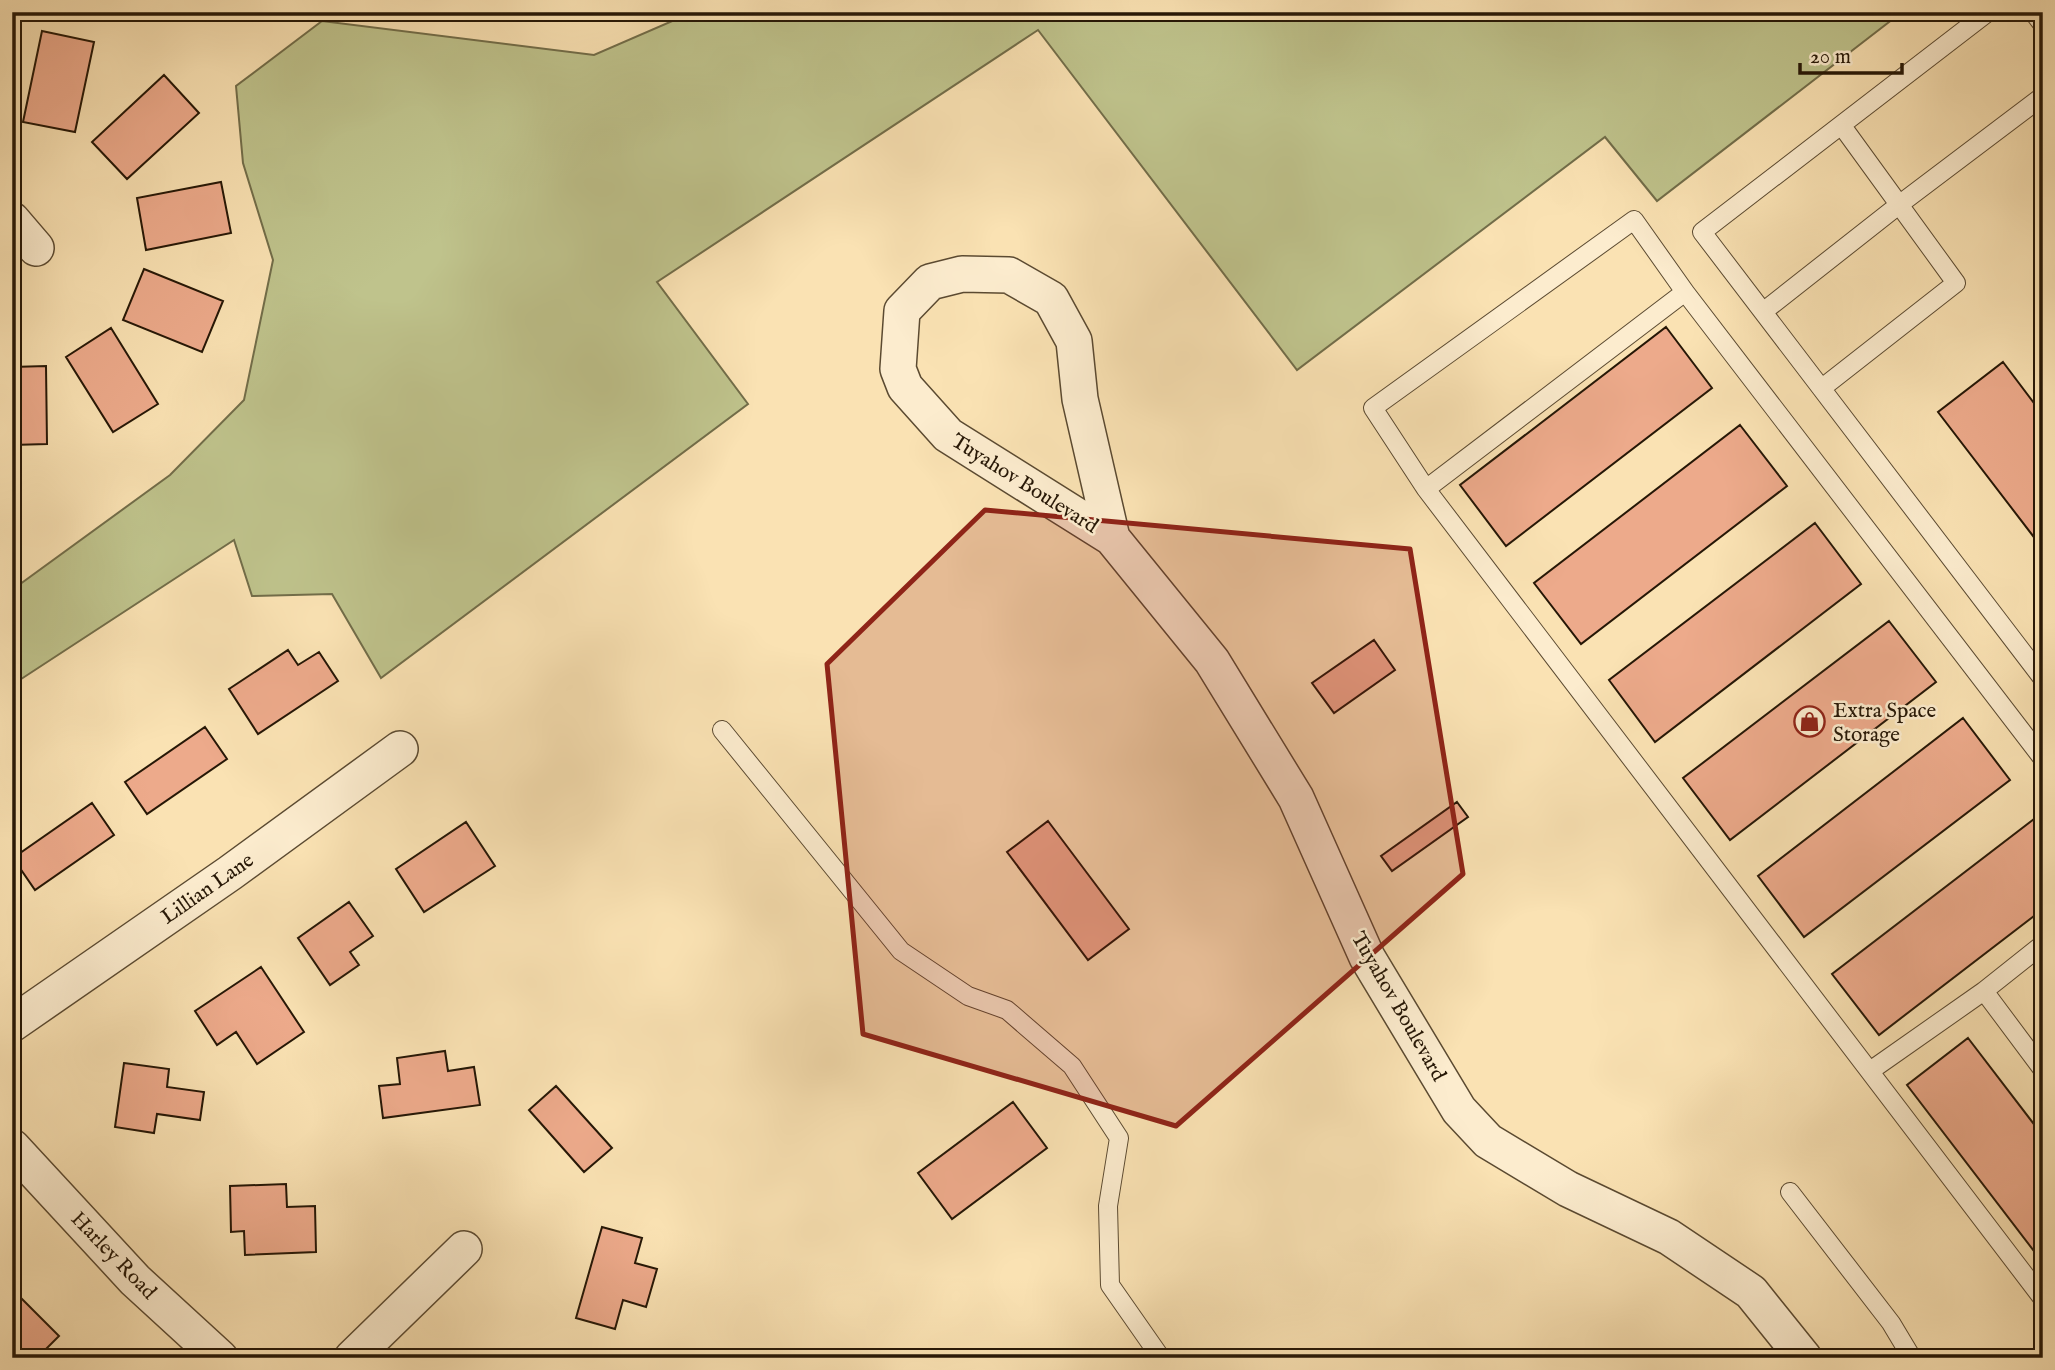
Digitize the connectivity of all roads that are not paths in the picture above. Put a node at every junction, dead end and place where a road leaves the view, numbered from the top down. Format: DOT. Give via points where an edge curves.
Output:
graph roads {
  1 [pos="1988,12"];
  2 [pos="2033,12"];
  3 [pos="2043,25"];
  4 [pos="2043,96"];
  5 [pos="1842,126"];
  6 [pos="1900,204"];
  7 [pos="12,220"];
  8 [pos="36,248"];
  9 [pos="1685,292"];
  10 [pos="1764,311"];
  11 [pos="1822,388"];
  12 [pos="1426,489"];
  13 [pos="1112,538"];
  14 [pos="2043,679"];
  15 [pos="722,730"];
  16 [pos="400,749"];
  17 [pos="2043,759"];
  18 [pos="2043,944"];
  19 [pos="1984,991"];
  20 [pos="12,1024"];
  21 [pos="2043,1070"];
  22 [pos="1870,1071"];
  23 [pos="12,1147"];
  24 [pos="1790,1192"];
  25 [pos="464,1249"];
  26 [pos="2043,1299"];
  27 [pos="220,1358"];
  28 [pos="352,1358"];
  29 [pos="1161,1358"];
  30 [pos="1804,1358"];
  31 [pos="1912,1358"];
  1 -- 5 [label="lane"];
  2 -- 3 [label="lane"];
  4 -- 6 [label="lane"];
  5 -- 6 [label="lane"];
  5 -- 10 [label="lane" via="1702,232"];
  6 -- 10 [label="lane"];
  6 -- 11 [label="lane" via="1956,283"];
  7 -- 8 [label="street"];
  9 -- 12 [label="lane"];
  9 -- 12 [label="lane" via="1634,220 1373,408"];
  9 -- 17 [label="lane"];
  10 -- 11 [label="lane"];
  11 -- 14 [label="lane"];
  12 -- 22 [label="lane"];
  13 -- 13 [label="street, Tuyahov Boulevard" via="1080,399 1074,341 1051,299 1009,275 962,274 930,282 902,311 898,369 905,387 948,435"];
  13 -- 30 [label="street, Tuyahov Boulevard" via="1213,661 1296,798 1367,957 1459,1110 1488,1141 1568,1189 1668,1237 1751,1292"];
  15 -- 29 [label="lane" via="901,951 968,996 1007,1010 1072,1066 1119,1138 1108,1206 1110,1285"];
  16 -- 20 [label="street, Lillian Lane"];
  18 -- 19 [label="lane"];
  19 -- 21 [label="lane"];
  19 -- 22 [label="lane"];
  22 -- 26 [label="lane"];
  23 -- 27 [label="street, Harley Road" via="135,1280"];
  24 -- 31 [label="lane" via="1891,1323"];
  25 -- 28 [label="street"];
}
